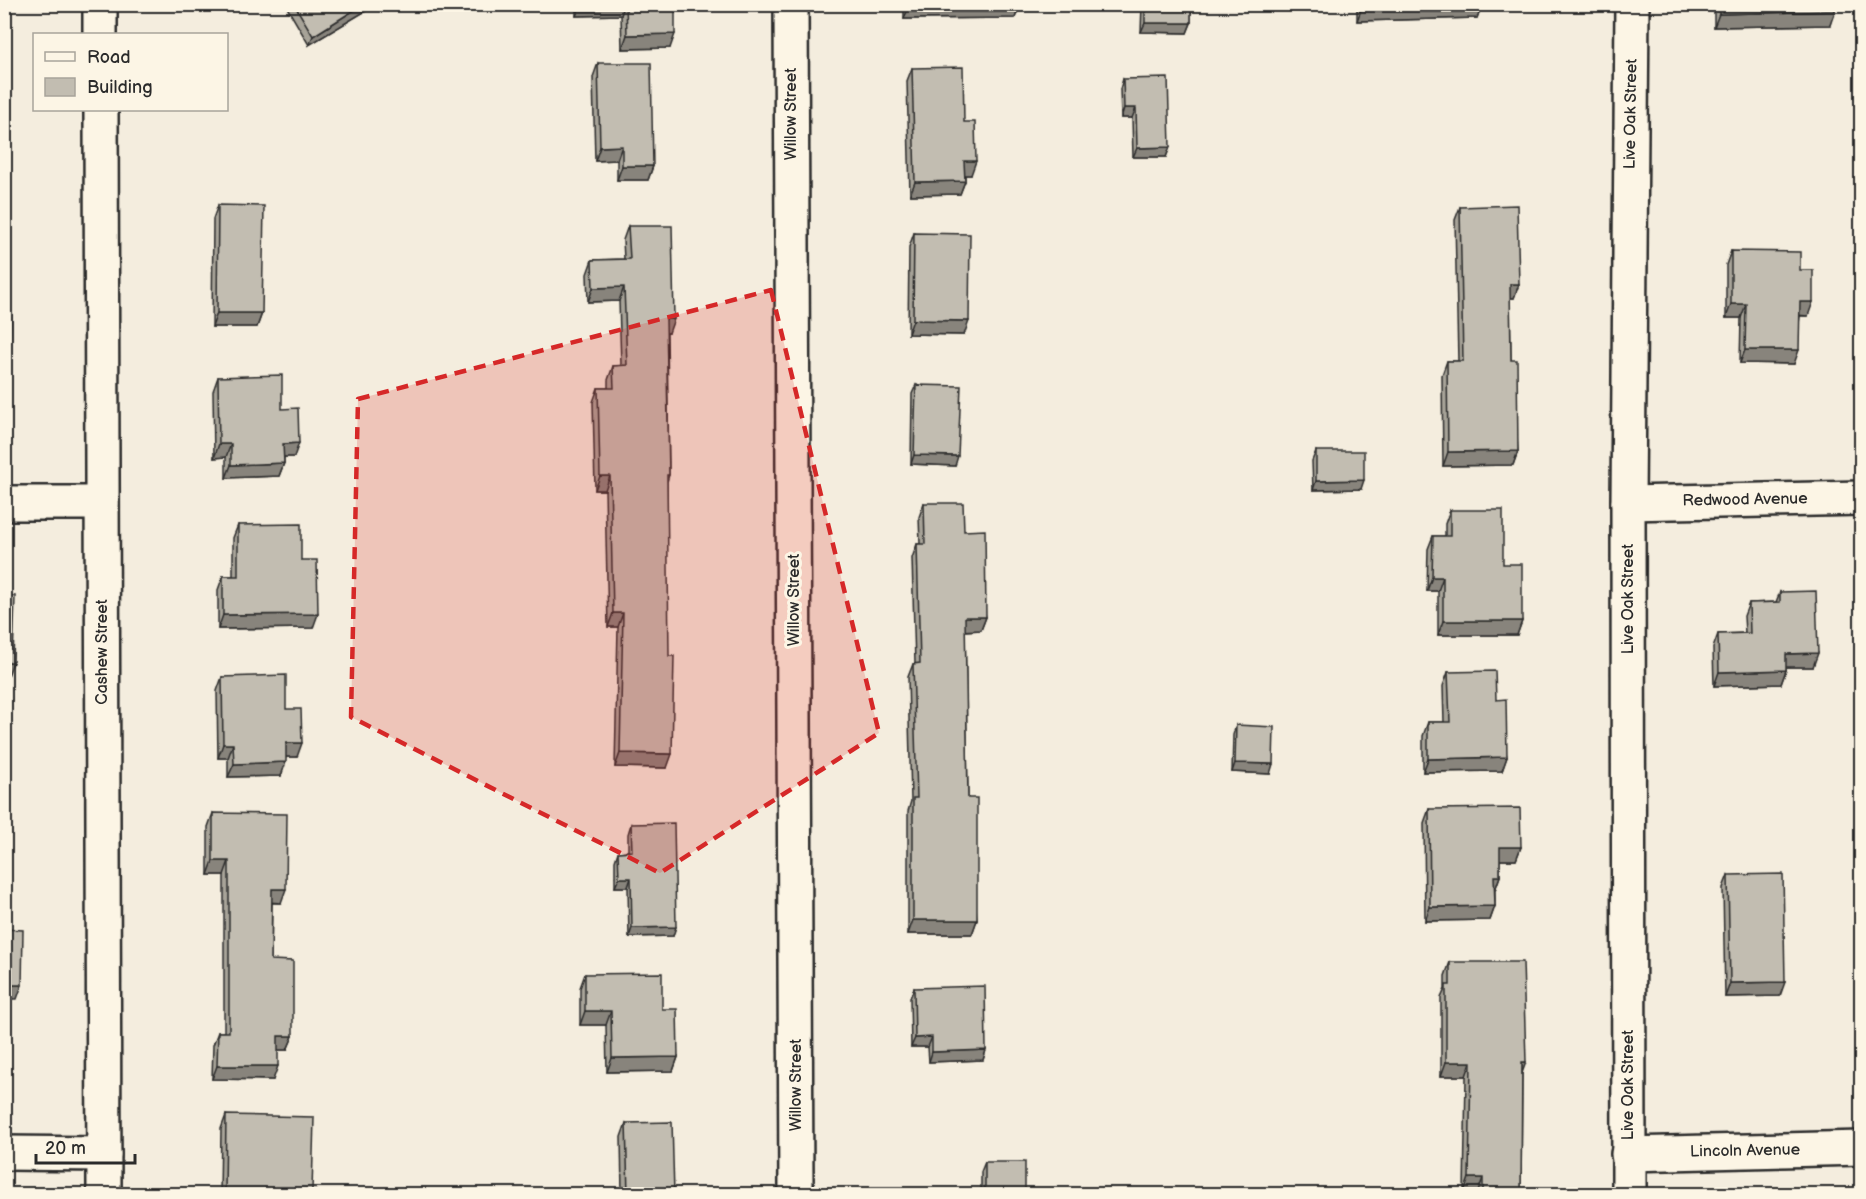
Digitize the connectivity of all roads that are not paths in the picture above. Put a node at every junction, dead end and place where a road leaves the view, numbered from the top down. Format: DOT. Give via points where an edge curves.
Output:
graph roads {
  1 [pos="100,4"];
  2 [pos="791,4"];
  3 [pos="1632,4"];
  4 [pos="100,33"];
  5 [pos="101,111"];
  6 [pos="1862,498"];
  7 [pos="4,503"];
  8 [pos="102,503"];
  9 [pos="1628,503"];
  10 [pos="1862,1148"];
  11 [pos="4,1153"];
  12 [pos="104,1154"];
  13 [pos="1628,1154"];
  14 [pos="104,1194"];
  15 [pos="796,1194"];
  16 [pos="1629,1194"];
  1 -- 4 [label="street"];
  2 -- 15 [label="street, Willow Street"];
  3 -- 9 [label="street, Live Oak Street"];
  5 -- 8 [label="street, Cashew Street"];
  6 -- 9 [label="street, Redwood Avenue"];
  7 -- 8 [label="street"];
  8 -- 12 [label="street, Cashew Street"];
  9 -- 13 [label="street, Live Oak Street"];
  10 -- 13 [label="street, Lincoln Avenue"];
  11 -- 12 [label="street"];
  12 -- 14 [label="street, Cashew Street"];
  13 -- 16 [label="street, Live Oak Street"];
}
